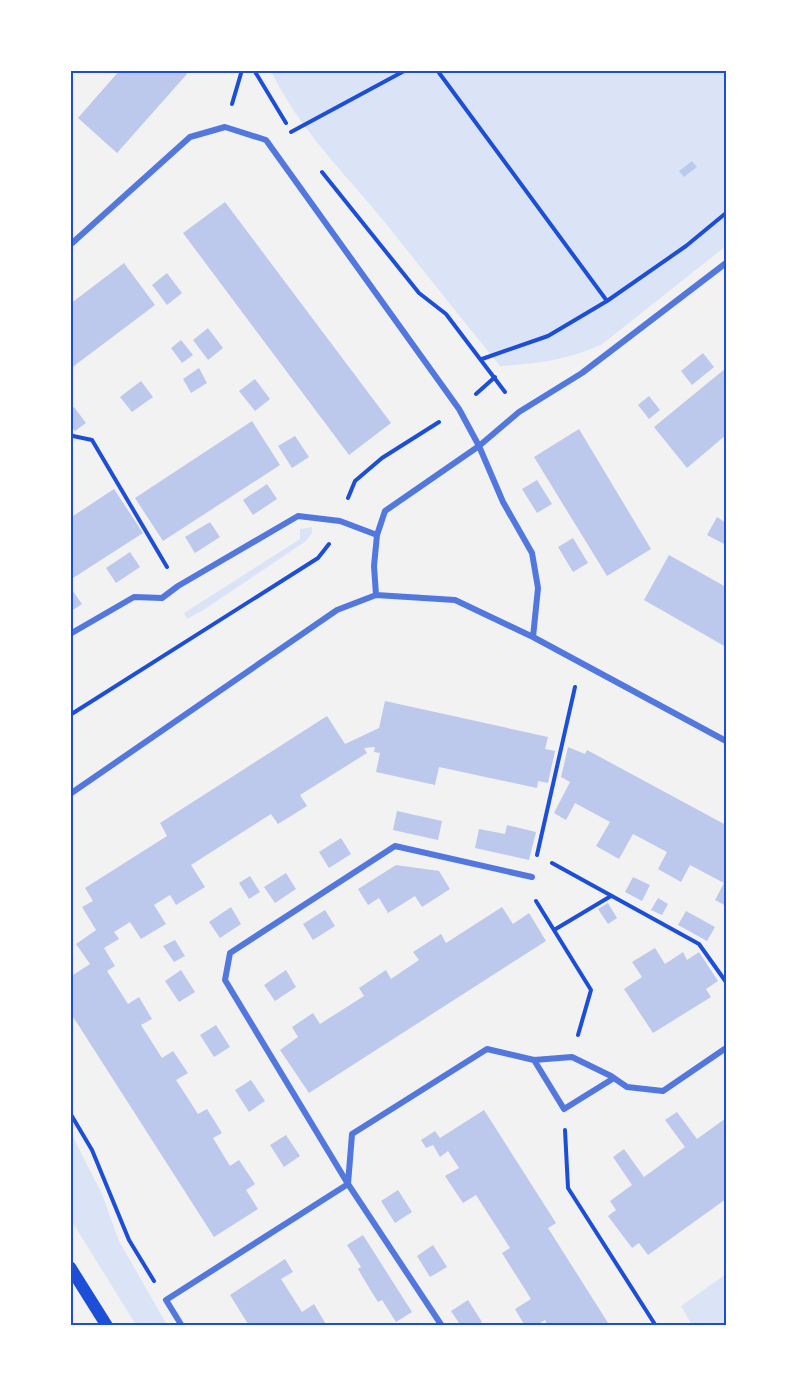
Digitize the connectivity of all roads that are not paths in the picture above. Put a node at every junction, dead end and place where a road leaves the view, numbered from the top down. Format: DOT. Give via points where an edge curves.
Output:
graph roads {
  1 [pos="70,245"];
  2 [pos="726,263"];
  3 [pos="479,446"];
  4 [pos="377,535"];
  5 [pos="376,595"];
  6 [pos="70,634"];
  7 [pos="533,637"];
  8 [pos="726,741"];
  9 [pos="70,794"];
  10 [pos="532,877"];
  11 [pos="726,1048"];
  12 [pos="534,1060"];
  13 [pos="614,1078"];
  14 [pos="348,1184"];
  15 [pos="70,1267"];
  16 [pos="107,1326"];
  17 [pos="182,1326"];
  18 [pos="442,1326"];
  1 -- 3 [label="street" via="190,137 225,127 266,140 459,409"];
  2 -- 3 [label="street" via="582,373 519,412"];
  3 -- 4 [label="street" via="386,511"];
  3 -- 7 [label="street" via="503,502 532,554 538,588"];
  4 -- 5 [label="street"];
  4 -- 6 [label="street" via="340,521 298,516 162,598 134,597"];
  5 -- 7 [label="street" via="455,600"];
  5 -- 9 [label="street" via="337,610"];
  7 -- 8 [label="street"];
  10 -- 14 [label="street" via="395,846 230,953 225,980"];
  11 -- 13 [label="street" via="663,1091 627,1087"];
  12 -- 13 [label="street" via="572,1057"];
  12 -- 13 [label="street" via="564,1108"];
  12 -- 14 [label="street" via="487,1049 352,1134"];
  14 -- 17 [label="street" via="166,1300"];
  14 -- 18 [label="street"];
  15 -- 16 [label="main road"];
}
